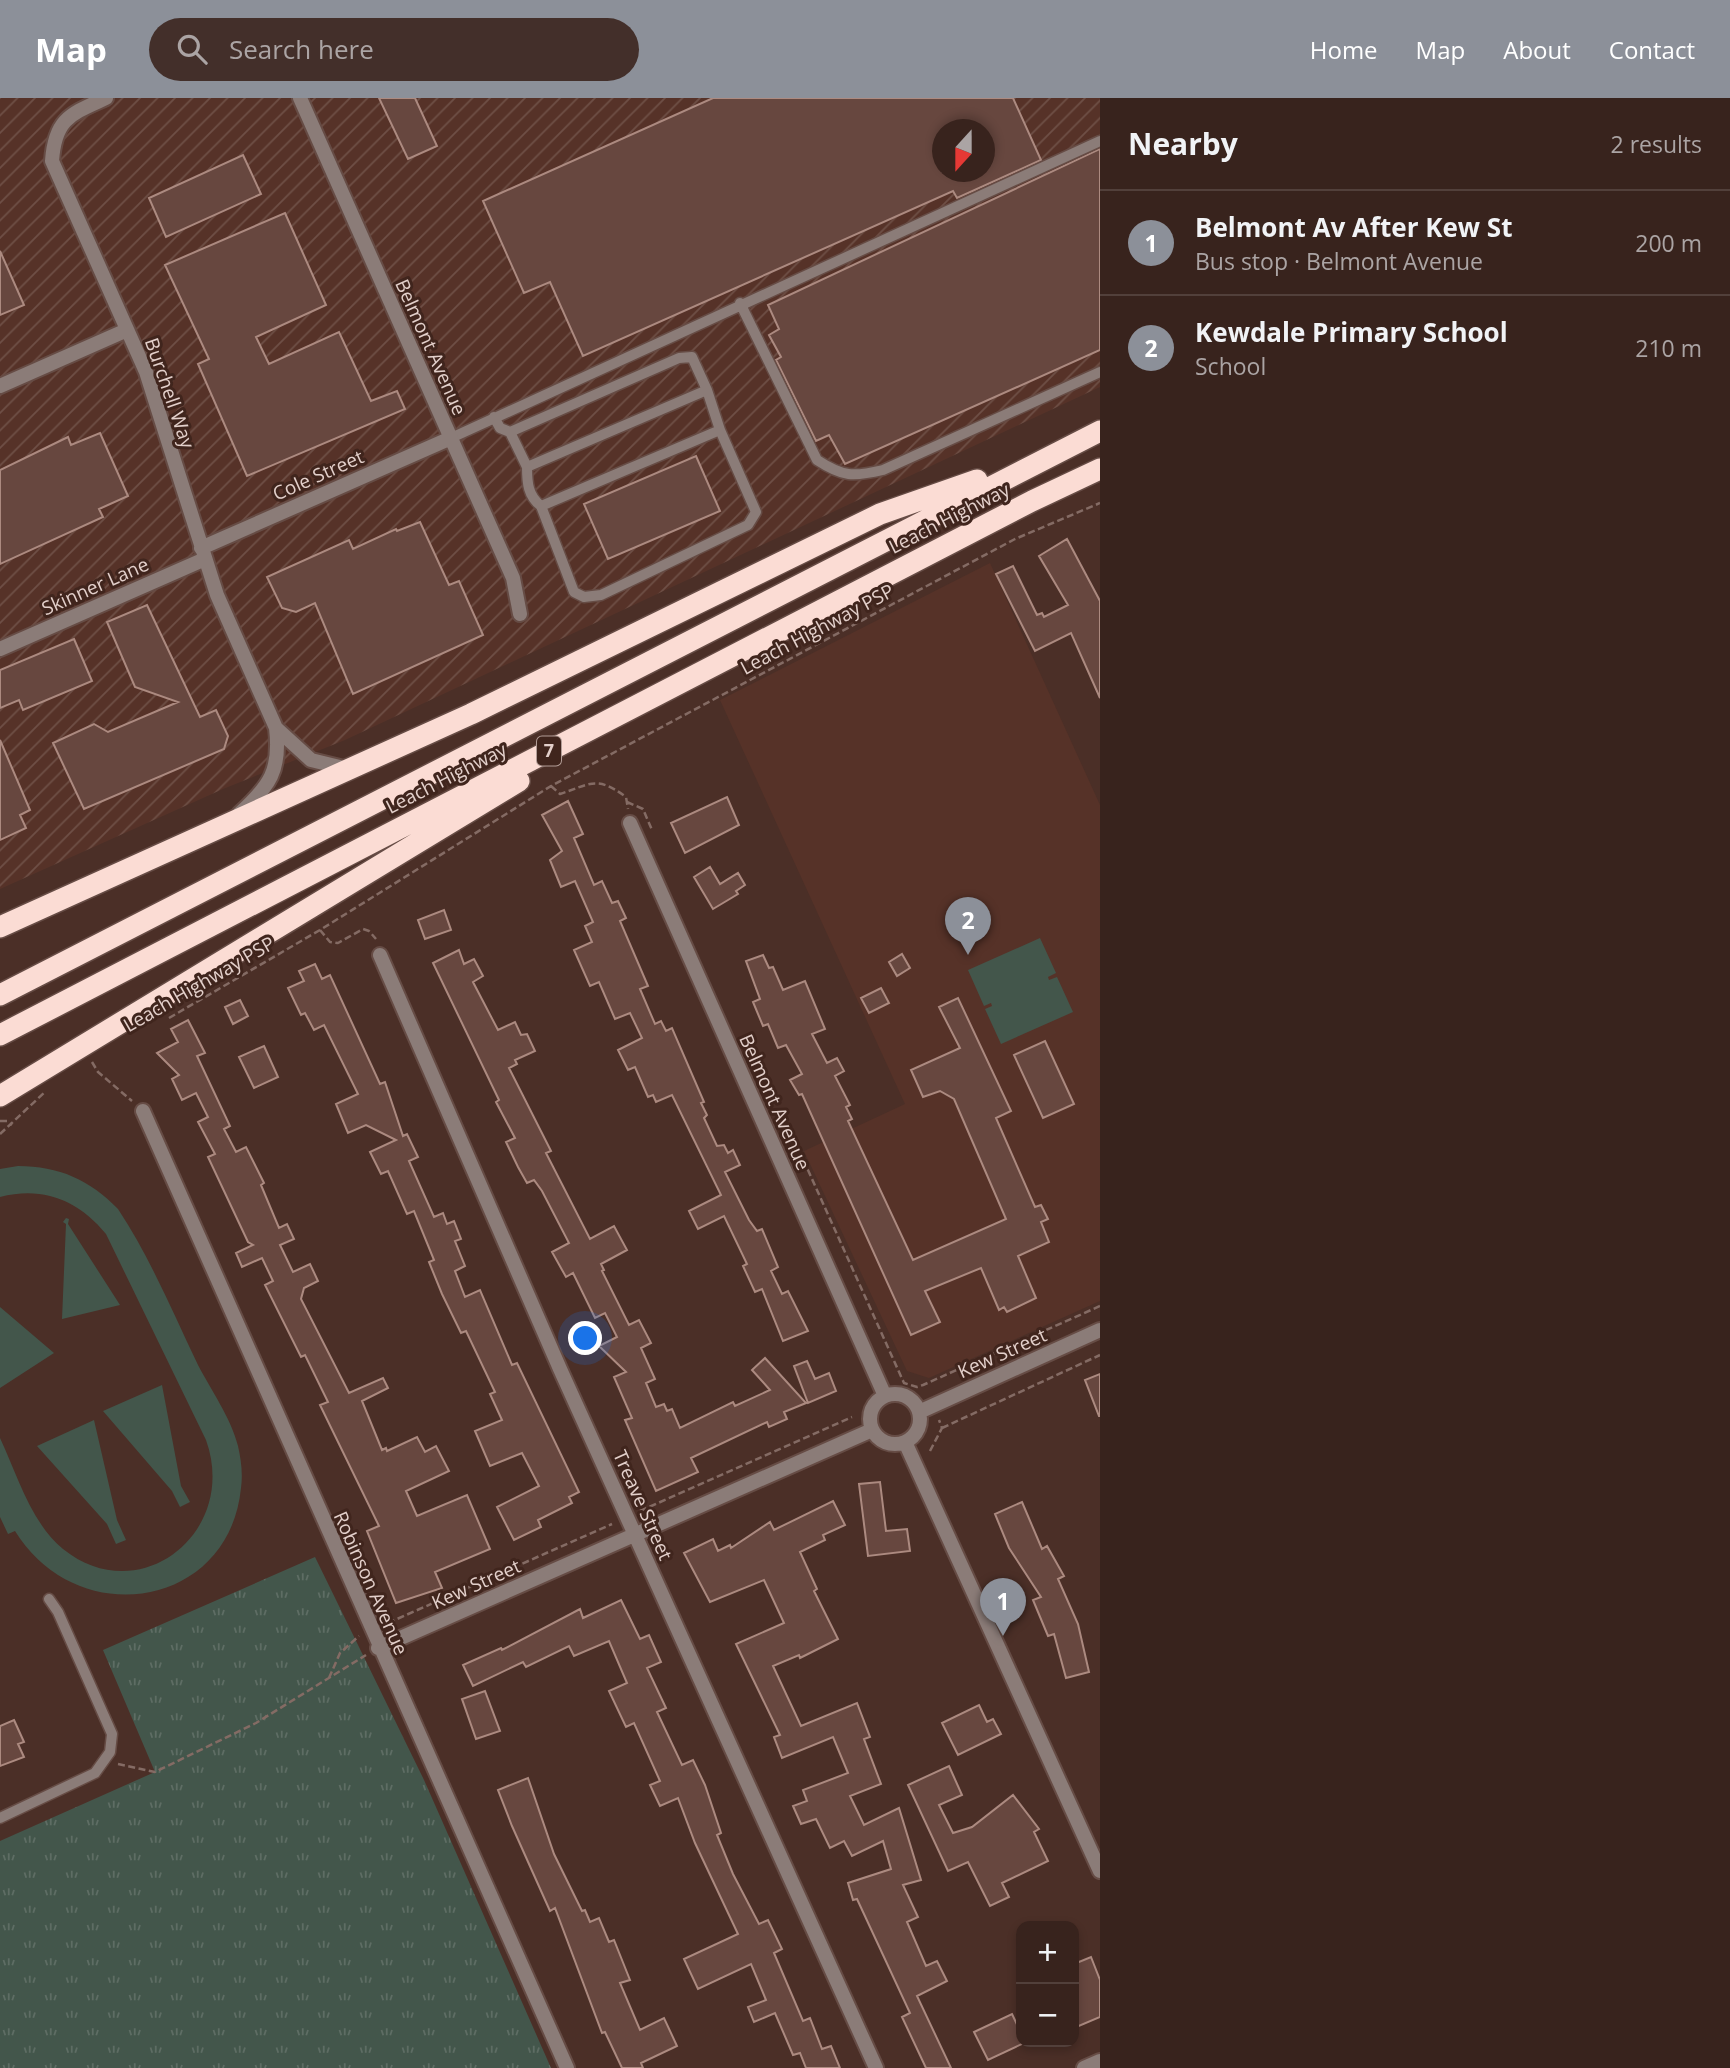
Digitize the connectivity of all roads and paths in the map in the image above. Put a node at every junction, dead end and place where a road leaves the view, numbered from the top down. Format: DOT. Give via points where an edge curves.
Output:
graph roads {
  1 [pos="106,98"];
  2 [pos="300,98"];
  3 [pos="1100,141"];
  4 [pos="740,303"];
  5 [pos="127,330"];
  6 [pos="1100,372"];
  7 [pos="0,386"];
  8 [pos="707,390"];
  9 [pos="494,417"];
  10 [pos="720,430"];
  11 [pos="1100,431"];
  12 [pos="510,432"];
  13 [pos="451,438"];
  14 [pos="1052,453"];
  15 [pos="527,467"];
  16 [pos="1100,469"];
  17 [pos="1100,503"];
  18 [pos="541,506"];
  19 [pos="203,553"];
  20 [pos="520,614"];
  21 [pos="0,649"];
  22 [pos="666,691"];
  23 [pos="276,727"];
  24 [pos="348,769"];
  25 [pos="551,786"];
  26 [pos="627,802"];
  27 [pos="630,823"];
  28 [pos="227,824"];
  29 [pos="652,837"];
  30 [pos="0,927"];
  31 [pos="320,930"];
  32 [pos="380,955"];
  33 [pos="0,995"];
  34 [pos="164,1021"];
  35 [pos="0,1035"];
  36 [pos="92,1062"];
  37 [pos="48,1089"];
  38 [pos="0,1096"];
  39 [pos="143,1111"];
  40 [pos="0,1121"];
  41 [pos="12,1125"];
  42 [pos="0,1134"];
  43 [pos="794,1153"];
  44 [pos="1100,1306"];
  45 [pos="1100,1330"];
  46 [pos="1100,1355"];
  47 [pos="923,1385"];
  48 [pos="926,1391"];
  49 [pos="885,1396"];
  50 [pos="919,1412"];
  51 [pos="852,1418"];
  52 [pos="939,1420"];
  53 [pos="943,1428"];
  54 [pos="872,1430"];
  55 [pos="905,1442"];
  56 [pos="930,1451"];
  57 [pos="628,1517"];
  58 [pos="636,1534"];
  59 [pos="49,1599"];
  60 [pos="371,1631"];
  61 [pos="378,1648"];
  62 [pos="329,1678"];
  63 [pos="103,1761"];
  64 [pos="0,1818"];
  65 [pos="1100,1871"];
  66 [pos="1100,2061"];
  67 [pos="567,2068"];
  68 [pos="876,2068"];
  69 [pos="1083,2068"];
  1 -- 5 [label="street, Burchell Way" via="67,116 53,138 52,160"];
  2 -- 13 [label="street, Belmont Avenue"];
  3 -- 4 [label="lane"];
  4 -- 6 [label="lane" via="817,460 838,474 858,476 883,470"];
  4 -- 9 [label="lane"];
  5 -- 7 [label="street"];
  5 -- 19 [label="street, Burchell Way" via="146,372"];
  8 -- 10 [label="lane"];
  8 -- 12 [label="lane" via="692,357 679,358"];
  8 -- 15 [label="lane"];
  9 -- 12 [label="lane" via="500,428"];
  9 -- 13 [label="lane"];
  10 -- 18 [label="lane"];
  10 -- 18 [label="lane" via="756,512 748,525 601,595 584,597 575,592"];
  11 -- 14 [label="highway, Leach Highway / 7"];
  12 -- 15 [label="lane"];
  13 -- 19 [label="street, Cole Street"];
  13 -- 20 [label="street, Belmont Avenue" via="513,578"];
  14 -- 24 [label="highway, 7" via="880,514 471,714"];
  14 -- 33 [label="highway, Leach Highway / 7"];
  15 -- 18 [label="lane" via="532,500"];
  16 -- 22 [label="highway, Leach Highway / 7"];
  17 -- 25 [label="path, Leach Highway PSP" via="1015,539"];
  19 -- 21 [label="street, Skinner Lane"];
  19 -- 23 [label="street, Burchell Way"];
  22 -- 35 [label="highway, Leach Highway / 7"];
  22 -- 38 [label="highway"];
  23 -- 24 [label="street, Burchell Way" via="311,760"];
  23 -- 28 [label="street, Burchell Way" via="279,751 274,772 260,794"];
  24 -- 28 [label="highway, 7"];
  25 -- 26 [label="path" via="560,794 591,782 608,784"];
  25 -- 31 [label="path, Leach Highway PSP"];
  26 -- 27 [label="path"];
  26 -- 29 [label="path" via="648,815"];
  27 -- 49 [label="street, Belmont Avenue"];
  28 -- 30 [label="highway, 7"];
  31 -- 32 [label="path" via="330,942 338,943 363,929 369,931"];
  31 -- 34 [label="path, Leach Highway PSP"];
  32 -- 57 [label="street, Treave Street"];
  36 -- 39 [label="path"];
  37 -- 41 [label="path"];
  39 -- 60 [label="street, Robinson Avenue"];
  40 -- 41 [label="path"];
  41 -- 42 [label="path"];
  43 -- 47 [label="path" via="803,1159 899,1377 904,1383"];
  44 -- 47 [label="path"];
  45 -- 50 [label="street, Kew Street"];
  46 -- 53 [label="path"];
  47 -- 48 [label="path"];
  49 -- 50 [label="street" via="909,1398"];
  49 -- 54 [label="street" via="870,1414"];
  50 -- 55 [label="street" via="916,1433"];
  51 -- 57 [label="path"];
  52 -- 53 [label="path"];
  53 -- 56 [label="path"];
  54 -- 55 [label="street" via="890,1444"];
  54 -- 58 [label="street, Kew Street"];
  55 -- 65 [label="street"];
  57 -- 58 [label="street, Treave Street"];
  57 -- 60 [label="path"];
  58 -- 61 [label="street, Kew Street"];
  58 -- 68 [label="street, Treave Street"];
  59 -- 63 [label="lane" via="112,1734 110,1752"];
  60 -- 61 [label="street, Robinson Avenue"];
  60 -- 62 [label="path" via="340,1653"];
  61 -- 62 [label="path"];
  61 -- 67 [label="street, Robinson Avenue"];
  62 -- 63 [label="path" via="256,1723 155,1772"];
  63 -- 64 [label="lane" via="94,1773"];
  66 -- 69 [label="street"];
}
